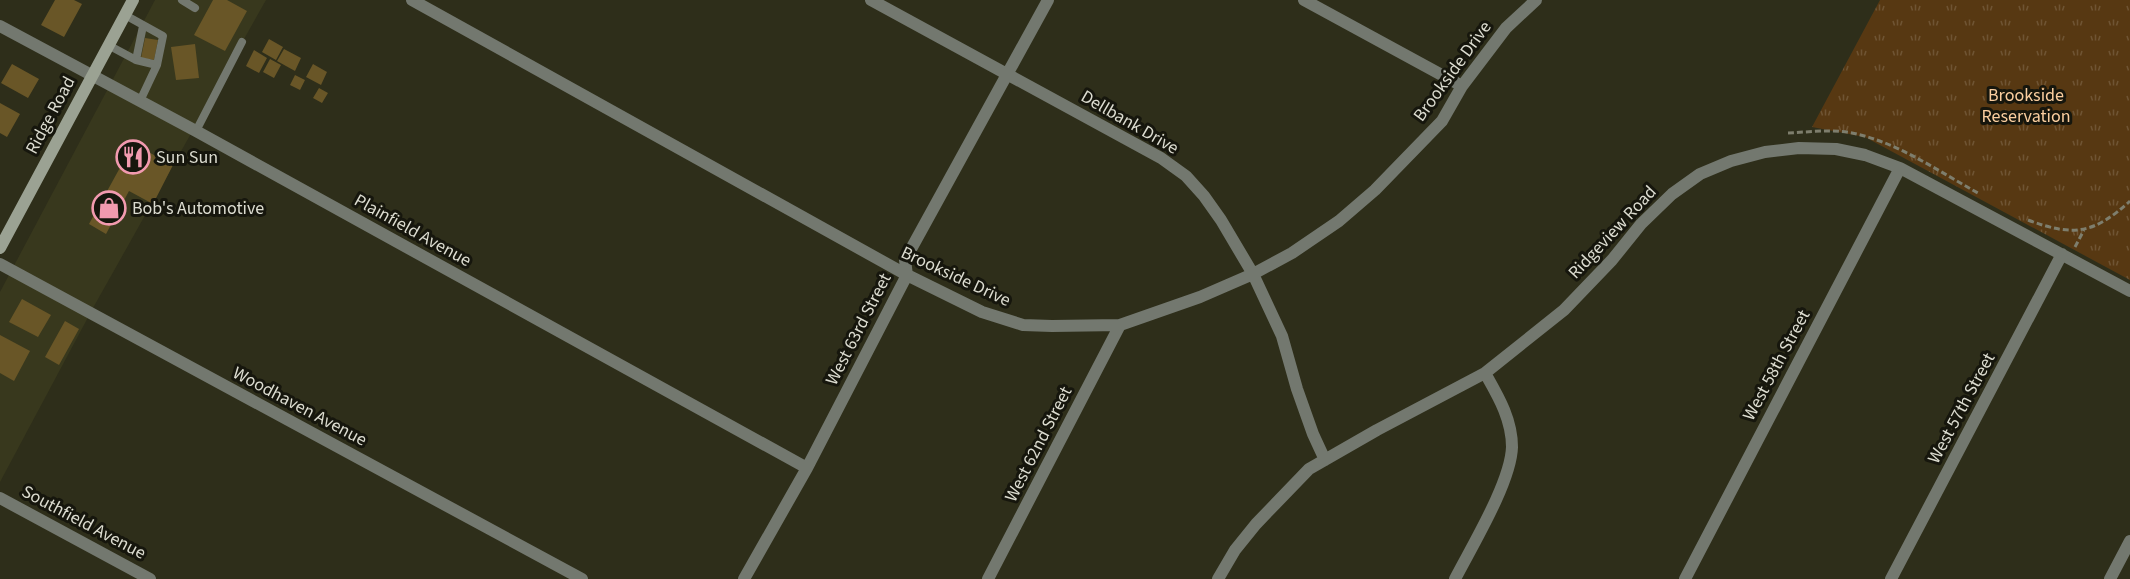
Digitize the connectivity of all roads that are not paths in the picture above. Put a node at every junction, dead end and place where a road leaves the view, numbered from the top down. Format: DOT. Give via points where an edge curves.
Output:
graph roads {
  1 [pos="133,0"];
  2 [pos="182,0"];
  3 [pos="412,0"];
  4 [pos="871,0"];
  5 [pos="1048,0"];
  6 [pos="1304,0"];
  7 [pos="1536,0"];
  8 [pos="195,8"];
  9 [pos="125,15"];
  10 [pos="0,26"];
  11 [pos="143,26"];
  12 [pos="242,42"];
  13 [pos="108,45"];
  14 [pos="136,60"];
  15 [pos="157,65"];
  16 [pos="1008,74"];
  17 [pos="92,75"];
  18 [pos="1462,86"];
  19 [pos="140,101"];
  20 [pos="196,131"];
  21 [pos="1900,168"];
  22 [pos="0,248"];
  23 [pos="2068,252"];
  24 [pos="0,264"];
  25 [pos="1253,274"];
  26 [pos="907,275"];
  27 [pos="2130,291"];
  28 [pos="1120,325"];
  29 [pos="1485,373"];
  30 [pos="1325,460"];
  31 [pos="807,468"];
  32 [pos="0,498"];
  33 [pos="2130,541"];
  34 [pos="150,579"];
  35 [pos="582,579"];
  36 [pos="744,579"];
  37 [pos="988,579"];
  38 [pos="1218,579"];
  39 [pos="1455,579"];
  40 [pos="1685,579"];
  41 [pos="1891,579"];
  42 [pos="2110,579"];
  1 -- 9 [label="main road, Ridge Road"];
  2 -- 8 [label="lane"];
  3 -- 26 [label="street, Brookside Drive"];
  4 -- 16 [label="street, Dellbank Drive"];
  5 -- 16 [label="street, West 63rd Street"];
  6 -- 18 [label="street"];
  7 -- 18 [label="street, Brookside Drive" via="1506,28"];
  9 -- 11 [label="lane"];
  9 -- 13 [label="main road, Ridge Road"];
  10 -- 17 [label="street, Plainfield Avenue"];
  11 -- 14 [label="lane"];
  11 -- 15 [label="lane" via="163,36"];
  12 -- 20 [label="lane"];
  13 -- 14 [label="lane"];
  13 -- 17 [label="main road, Ridge Road"];
  14 -- 15 [label="lane"];
  15 -- 19 [label="lane"];
  16 -- 25 [label="street, Dellbank Drive" via="1161,158 1186,176 1221,220"];
  16 -- 26 [label="street, West 63rd Street" via="905,260"];
  17 -- 19 [label="street, Plainfield Avenue"];
  17 -- 22 [label="main road, Ridge Road"];
  18 -- 25 [label="street, Brookside Drive" via="1442,121 1375,190 1340,221 1292,254"];
  19 -- 20 [label="street, Plainfield Avenue"];
  20 -- 31 [label="street, Plainfield Avenue"];
  21 -- 23 [label="street, Ridgeview Road"];
  21 -- 29 [label="street, Ridgeview Road" via="1836,149 1799,148 1765,152 1700,174 1641,224 1564,310"];
  21 -- 40 [label="street, West 58th Street"];
  23 -- 27 [label="street, Ridgeview Road"];
  23 -- 41 [label="street, West 57th Street"];
  24 -- 35 [label="street, Woodhaven Avenue"];
  25 -- 28 [label="street, Brookside Drive"];
  25 -- 30 [label="street, Dellbank Drive" via="1282,336 1297,390"];
  26 -- 28 [label="street, Brookside Drive" via="982,312 1023,325"];
  26 -- 31 [label="street, West 63rd Street"];
  28 -- 37 [label="street, West 62nd Street"];
  29 -- 30 [label="street, Ridgeview Road"];
  29 -- 39 [label="street" via="1503,404 1512,448 1503,486"];
  30 -- 38 [label="street, Ridgeview Road" via="1309,468 1256,524"];
  31 -- 36 [label="street, West 63rd Street"];
  32 -- 34 [label="street, Southfield Avenue"];
  33 -- 42 [label="street"];
}
